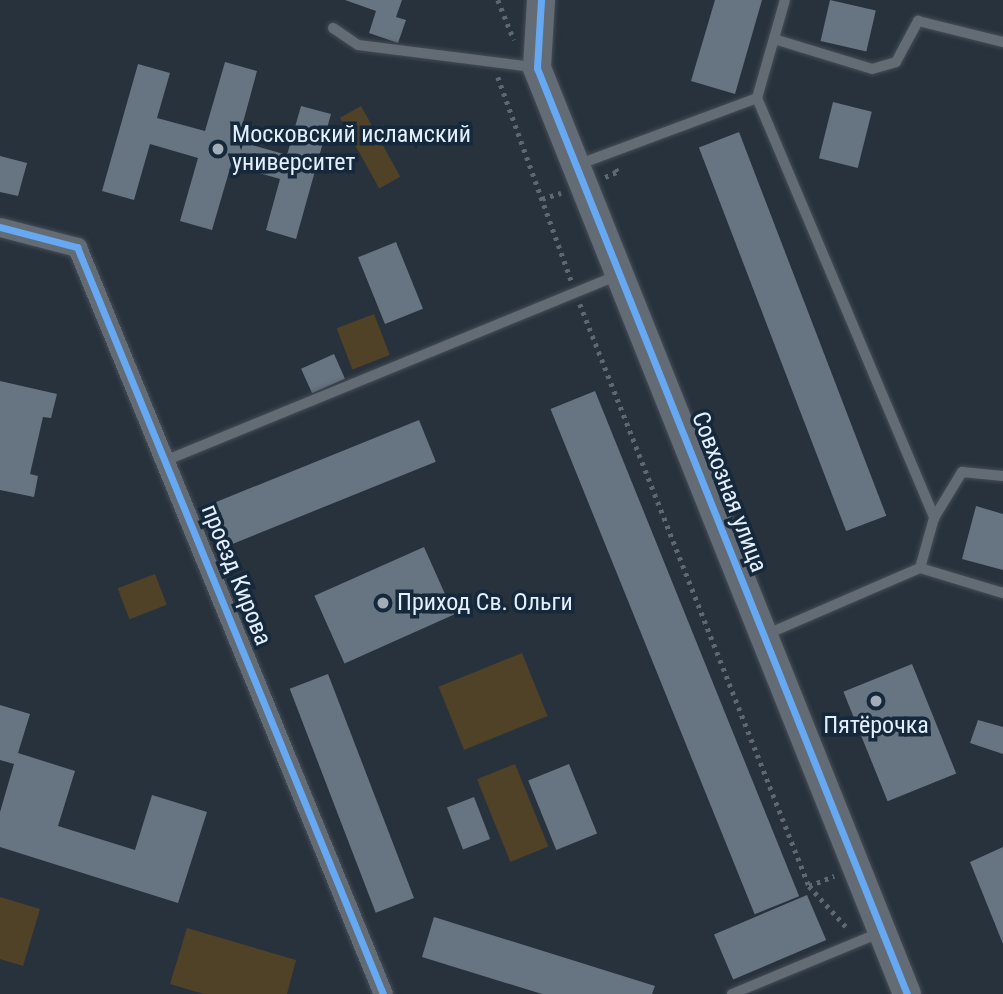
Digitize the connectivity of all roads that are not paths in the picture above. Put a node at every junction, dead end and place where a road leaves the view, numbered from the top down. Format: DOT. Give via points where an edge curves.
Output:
graph roads {
  1 [pos="541,0"];
  2 [pos="785,0"];
  3 [pos="333,28"];
  4 [pos="774,39"];
  5 [pos="1003,42"];
  6 [pos="530,66"];
  7 [pos="757,98"];
  8 [pos="577,165"];
  9 [pos="0,227"];
  10 [pos="621,273"];
  11 [pos="167,460"];
  12 [pos="1003,476"];
  13 [pos="934,518"];
  14 [pos="920,568"];
  15 [pos="1003,593"];
  16 [pos="764,635"];
  17 [pos="871,936"];
  18 [pos="383,994"];
  19 [pos="732,994"];
  20 [pos="907,994"];
  1 -- 6 [label="street, Совхозная улица"];
  2 -- 4 [label="lane"];
  3 -- 6 [label="lane" via="358,45"];
  4 -- 5 [label="lane" via="872,69 896,62 918,21"];
  4 -- 7 [label="lane"];
  6 -- 8 [label="street, Совхозная улица"];
  7 -- 8 [label="lane"];
  7 -- 13 [label="lane"];
  8 -- 10 [label="street, Совхозная улица"];
  9 -- 11 [label="street, проезд Кирова" via="77,247"];
  10 -- 11 [label="lane"];
  10 -- 16 [label="street, Совхозная улица"];
  11 -- 18 [label="street, проезд Кирова"];
  12 -- 13 [label="lane" via="962,472"];
  13 -- 14 [label="lane"];
  14 -- 15 [label="lane"];
  14 -- 16 [label="lane"];
  16 -- 17 [label="street, Совхозная улица"];
  17 -- 19 [label="lane"];
  17 -- 20 [label="street, Совхозная улица"];
}
